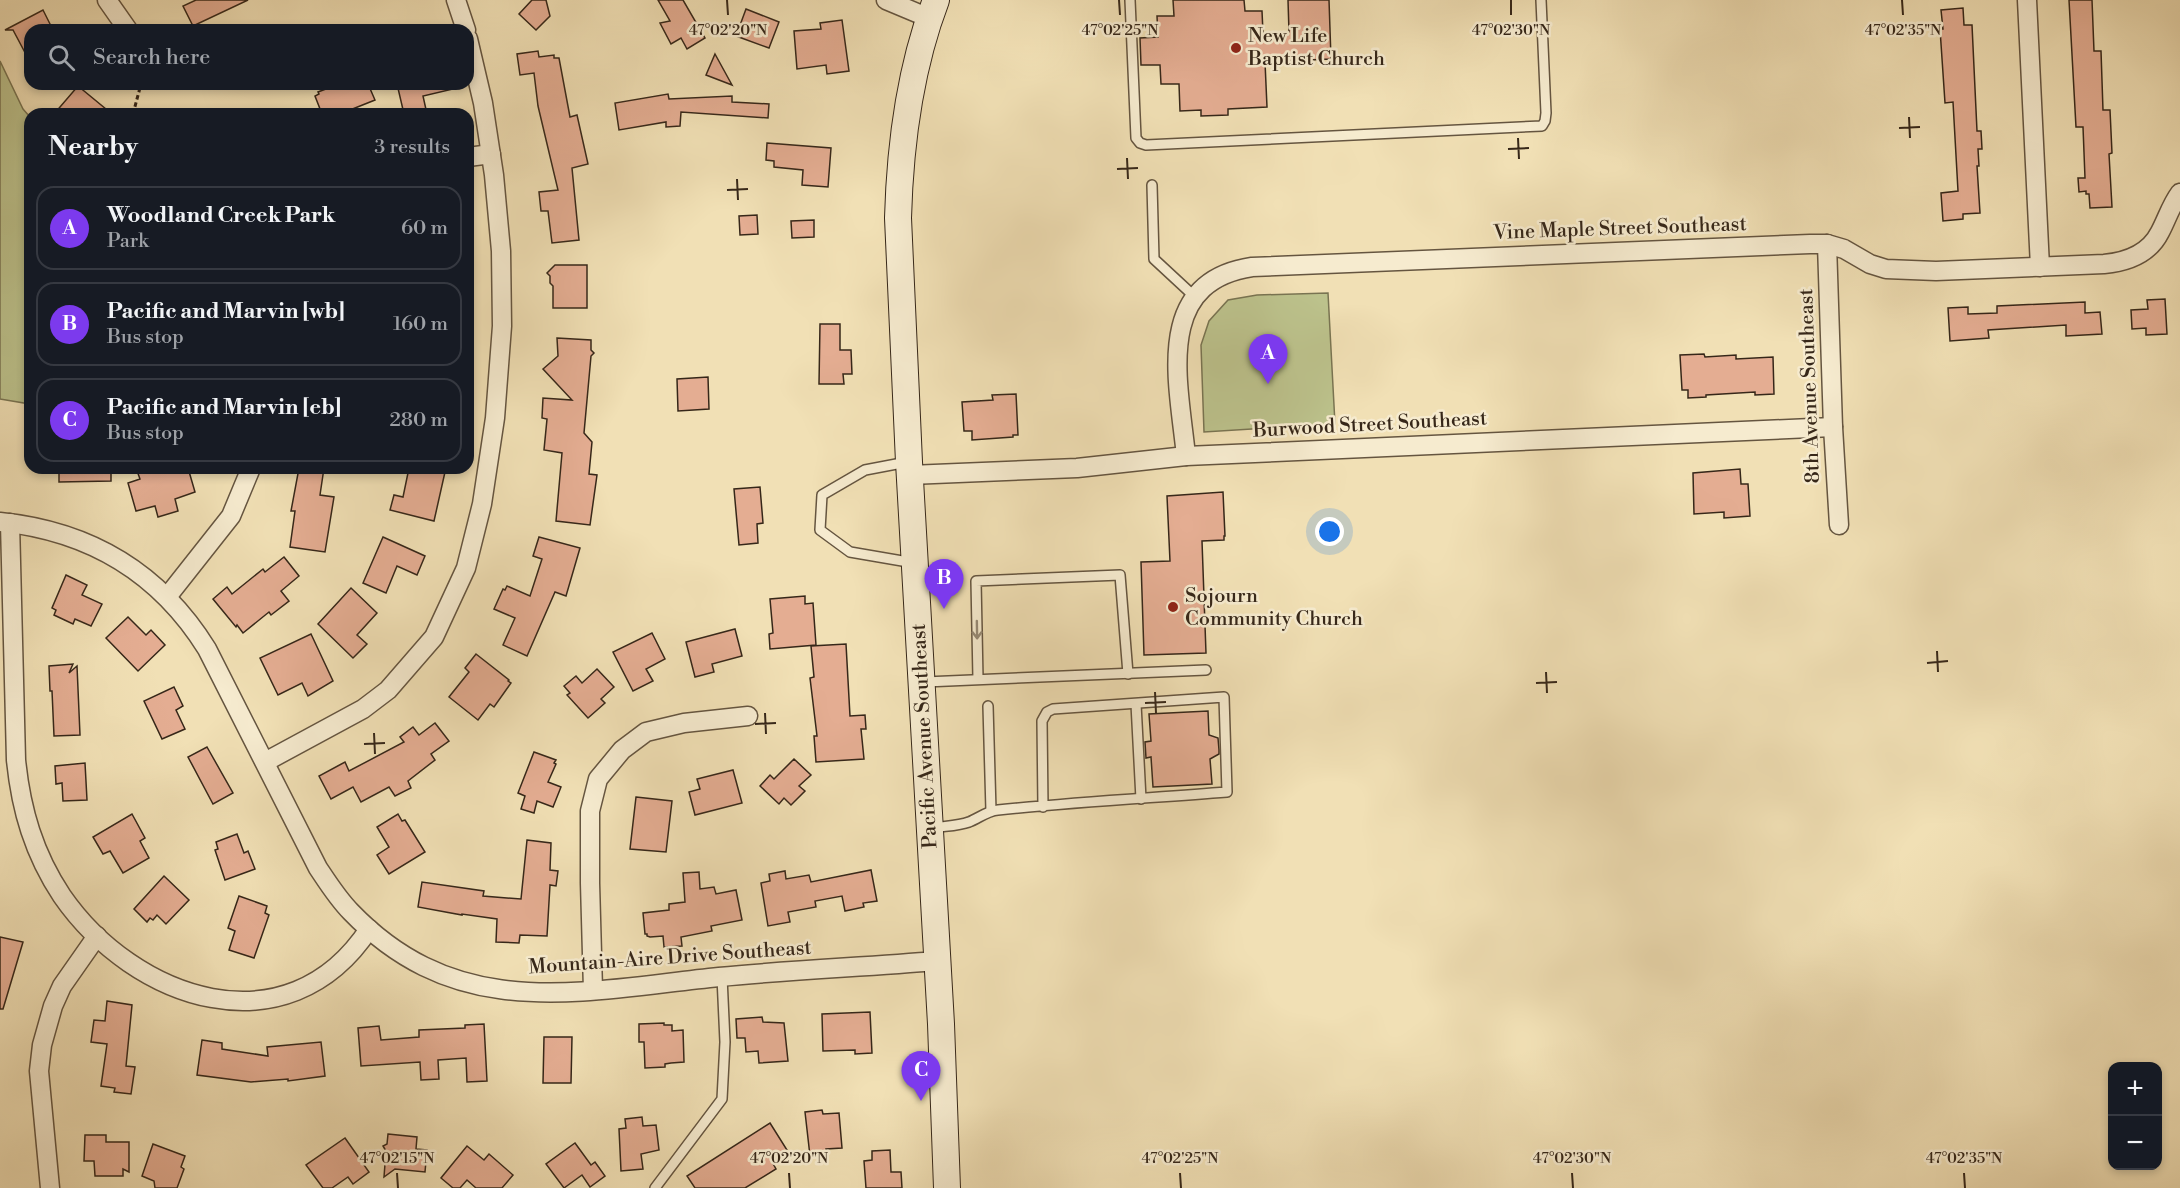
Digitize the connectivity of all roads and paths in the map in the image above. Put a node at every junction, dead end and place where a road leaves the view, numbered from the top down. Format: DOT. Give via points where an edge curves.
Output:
graph roads {
  1 [pos="107,0"];
  2 [pos="456,0"];
  3 [pos="886,0"];
  4 [pos="1130,0"];
  5 [pos="1541,0"];
  6 [pos="2027,0"];
  7 [pos="932,9"];
  8 [pos="124,24"];
  9 [pos="464,24"];
  10 [pos="474,65"];
  11 [pos="139,90"];
  12 [pos="135,108"];
  13 [pos="491,154"];
  14 [pos="474,156"];
  15 [pos="1152,185"];
  16 [pos="2180,193"];
  17 [pos="1827,244"];
  18 [pos="2040,267"];
  19 [pos="1195,297"];
  20 [pos="1833,427"];
  21 [pos="1185,456"];
  22 [pos="910,468"];
  23 [pos="248,474"];
  24 [pos="5,522"];
  25 [pos="1839,525"];
  26 [pos="916,563"];
  27 [pos="167,597"];
  28 [pos="1206,670"];
  29 [pos="1128,674"];
  30 [pos="978,679"];
  31 [pos="922,682"];
  32 [pos="1136,704"];
  33 [pos="988,706"];
  34 [pos="748,716"];
  35 [pos="265,762"];
  36 [pos="1141,799"];
  37 [pos="1043,807"];
  38 [pos="991,812"];
  39 [pos="930,828"];
  40 [pos="369,929"];
  41 [pos="97,936"];
  42 [pos="937,962"];
  43 [pos="722,977"];
  44 [pos="593,990"];
  45 [pos="50,1188"];
  46 [pos="656,1188"];
  47 [pos="947,1188"];
  1 -- 8 [label="street"];
  2 -- 9 [label="street"];
  3 -- 7 [label="street"];
  4 -- 5 [label="lane" via="1136,138 1146,145 1542,126 1546,113"];
  6 -- 18 [label="street"];
  7 -- 22 [label="main road, Pacific Avenue Southeast" via="913,88 899,178 899,261"];
  10 -- 13 [label="street"];
  11 -- 12 [label="path"];
  13 -- 14 [label="street"];
  13 -- 35 [label="street" via="501,252 502,326 495,418 482,504 466,568 434,637 388,690 363,709"];
  15 -- 19 [label="lane" via="1154,259"];
  16 -- 18 [label="street, Vine Maple Street Southeast" via="2159,235 2135,257 2104,264"];
  17 -- 18 [label="street, Vine Maple Street Southeast" via="1886,268 1936,271"];
  17 -- 19 [label="street, Vine Maple Street Southeast" via="1252,267 1215,279"];
  17 -- 20 [label="street, 8th Avenue Southeast"];
  19 -- 21 [label="street, Vine Maple Street Southeast" via="1185,312 1176,351"];
  20 -- 21 [label="street, Burwood Street Southeast"];
  20 -- 25 [label="street, 8th Avenue Southeast"];
  21 -- 22 [label="street, Burwood Street Southeast" via="1077,468"];
  22 -- 26 [label="main road, Pacific Avenue Southeast"];
  22 -- 26 [label="lane" via="865,470 822,495 820,530 850,552"];
  23 -- 27 [label="street" via="231,516"];
  24 -- 27 [label="street, Mountain-Aire Drive Southeast" via="80,540 127,564"];
  24 -- 41 [label="street" via="20,795 43,864 72,909"];
  26 -- 31 [label="main road, Pacific Avenue Southeast"];
  27 -- 35 [label="street, Mountain-Aire Drive Southeast" via="207,649"];
  28 -- 29 [label="lane"];
  29 -- 30 [label="lane"];
  29 -- 30 [label="lane, one-way" via="1120,574 976,581"];
  30 -- 31 [label="lane"];
  31 -- 39 [label="main road, Pacific Avenue Southeast"];
  32 -- 36 [label="lane"];
  32 -- 36 [label="lane" via="1224,697 1227,792"];
  32 -- 37 [label="lane" via="1047,712 1042,721"];
  33 -- 38 [label="lane"];
  34 -- 44 [label="street" via="684,723 646,732 622,750 598,779 590,811"];
  35 -- 40 [label="street, Mountain-Aire Drive Southeast" via="318,868 338,897"];
  36 -- 37 [label="lane"];
  37 -- 38 [label="lane"];
  38 -- 39 [label="lane" via="967,823"];
  39 -- 42 [label="main road, Pacific Avenue Southeast"];
  40 -- 41 [label="street" via="345,961 312,985 254,1002 213,999 172,985 140,969"];
  40 -- 44 [label="street, Mountain-Aire Drive Southeast" via="412,960 478,986 513,992"];
  41 -- 45 [label="street" via="62,986 42,1045 39,1071"];
  42 -- 43 [label="street, Mountain-Aire Drive Southeast"];
  42 -- 47 [label="main road, Pacific Avenue Southeast"];
  43 -- 44 [label="street, Mountain-Aire Drive Southeast"];
  43 -- 46 [label="lane" via="726,1042 722,1099"];
}
